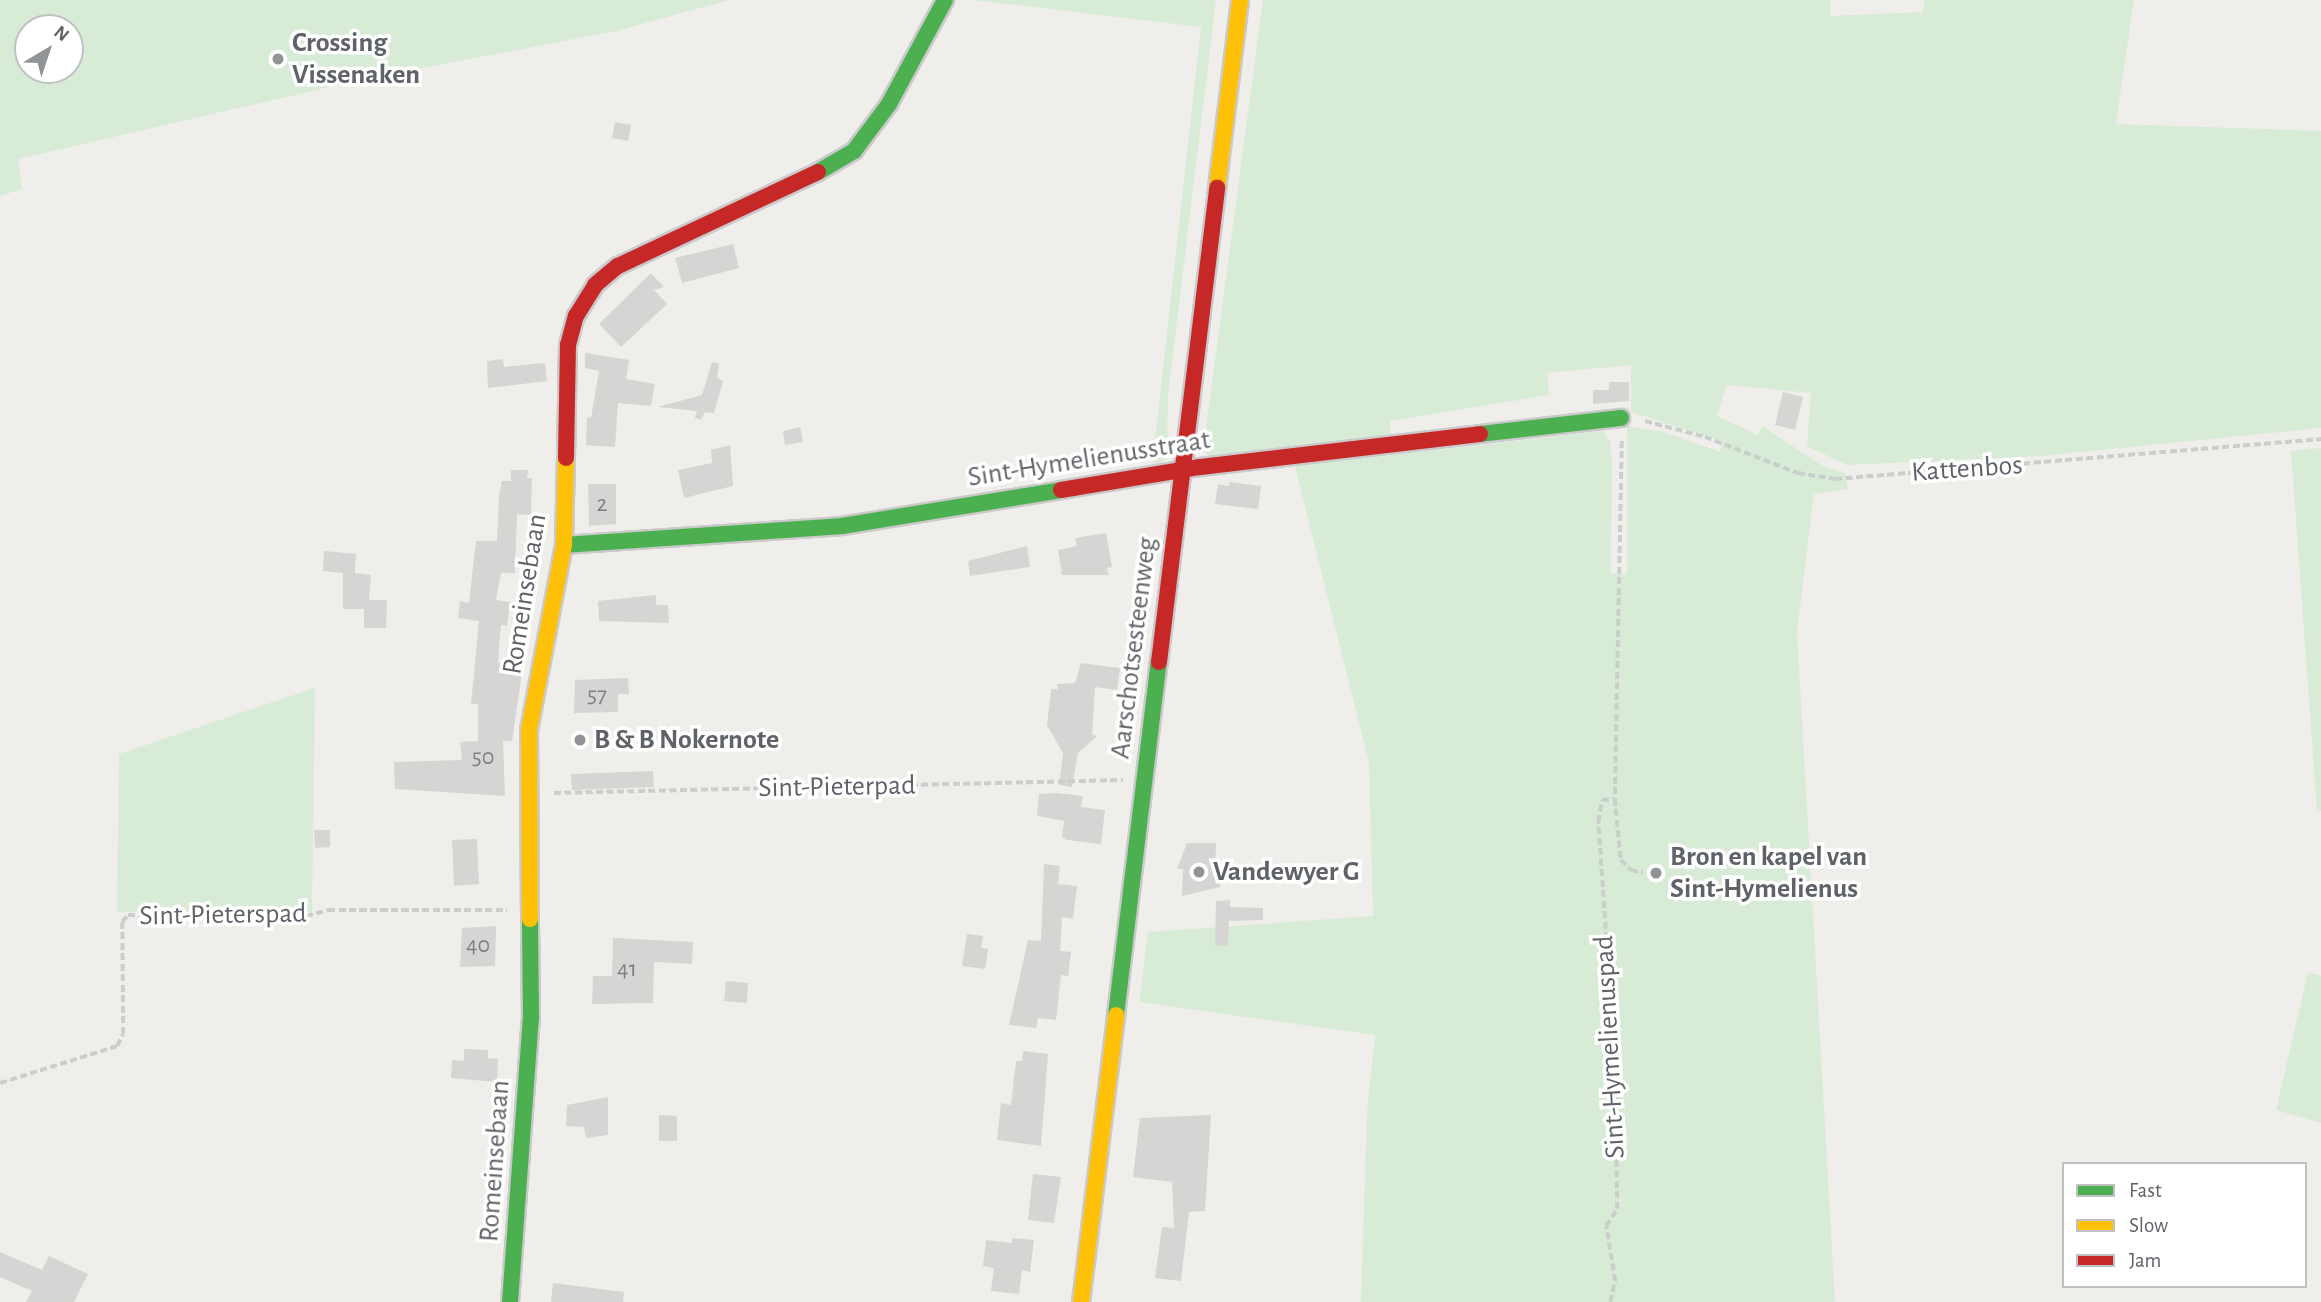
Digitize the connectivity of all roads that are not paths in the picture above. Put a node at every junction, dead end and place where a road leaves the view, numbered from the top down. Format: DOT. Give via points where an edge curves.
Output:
graph roads {
  1 [pos="945,0"];
  2 [pos="1240,0"];
  3 [pos="1621,418"];
  4 [pos="1182,470"];
  5 [pos="564,545"];
  6 [pos="510,1302"];
  7 [pos="1081,1302"];
  1 -- 5 [label="street, Romeinsebaan" via="889,104 854,151 832,166 618,266 595,285 576,316 568,345"];
  2 -- 4 [label="street, Aarschotsesteenweg"];
  3 -- 4 [label="street, Sint-Hymelienusstraat"];
  4 -- 5 [label="street, Sint-Hymelienusstraat" via="842,526"];
  4 -- 7 [label="street, Aarschotsesteenweg"];
  5 -- 6 [label="street, Romeinsebaan" via="529,730 531,1018"];
}
